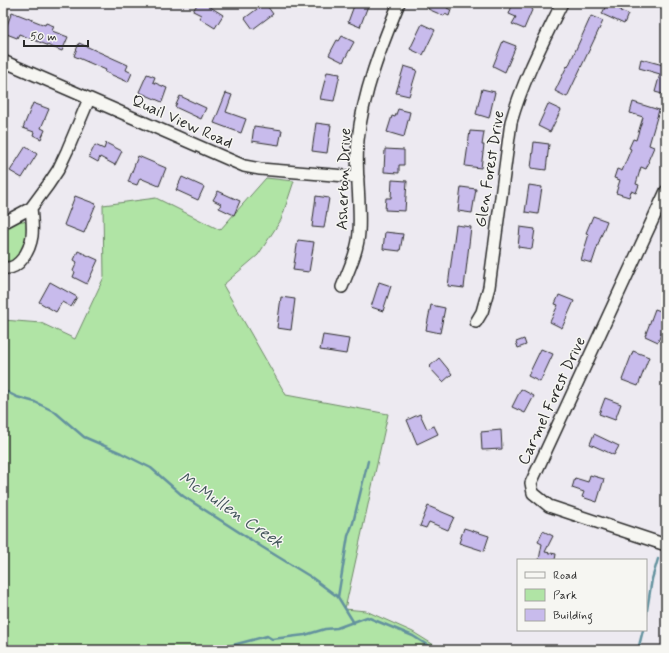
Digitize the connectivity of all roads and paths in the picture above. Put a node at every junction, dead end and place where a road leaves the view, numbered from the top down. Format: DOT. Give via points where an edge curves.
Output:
graph roads {
  1 [pos="399,3"];
  2 [pos="562,3"];
  3 [pos="3,61"];
  4 [pos="89,99"];
  5 [pos="358,177"];
  6 [pos="666,192"];
  7 [pos="31,208"];
  8 [pos="3,223"];
  9 [pos="3,268"];
  10 [pos="342,287"];
  11 [pos="476,322"];
  12 [pos="666,545"];
  1 -- 5 [label="street, Asherton Drive" via="384,40 366,98 358,139"];
  2 -- 11 [label="street, Glen Forest Drive" via="518,97 511,122 489,287 482,312"];
  3 -- 4 [label="street, Quail View Road"];
  4 -- 5 [label="street, Quail View Road" via="244,166"];
  4 -- 7 [label="street" via="58,170"];
  5 -- 10 [label="street, Asherton Drive" via="359,232 355,254"];
  6 -- 12 [label="street, Carmel Forest Drive" via="531,483 533,493 549,506"];
  7 -- 8 [label="street"];
  7 -- 9 [label="street" via="32,238 24,257 11,268"];
}
